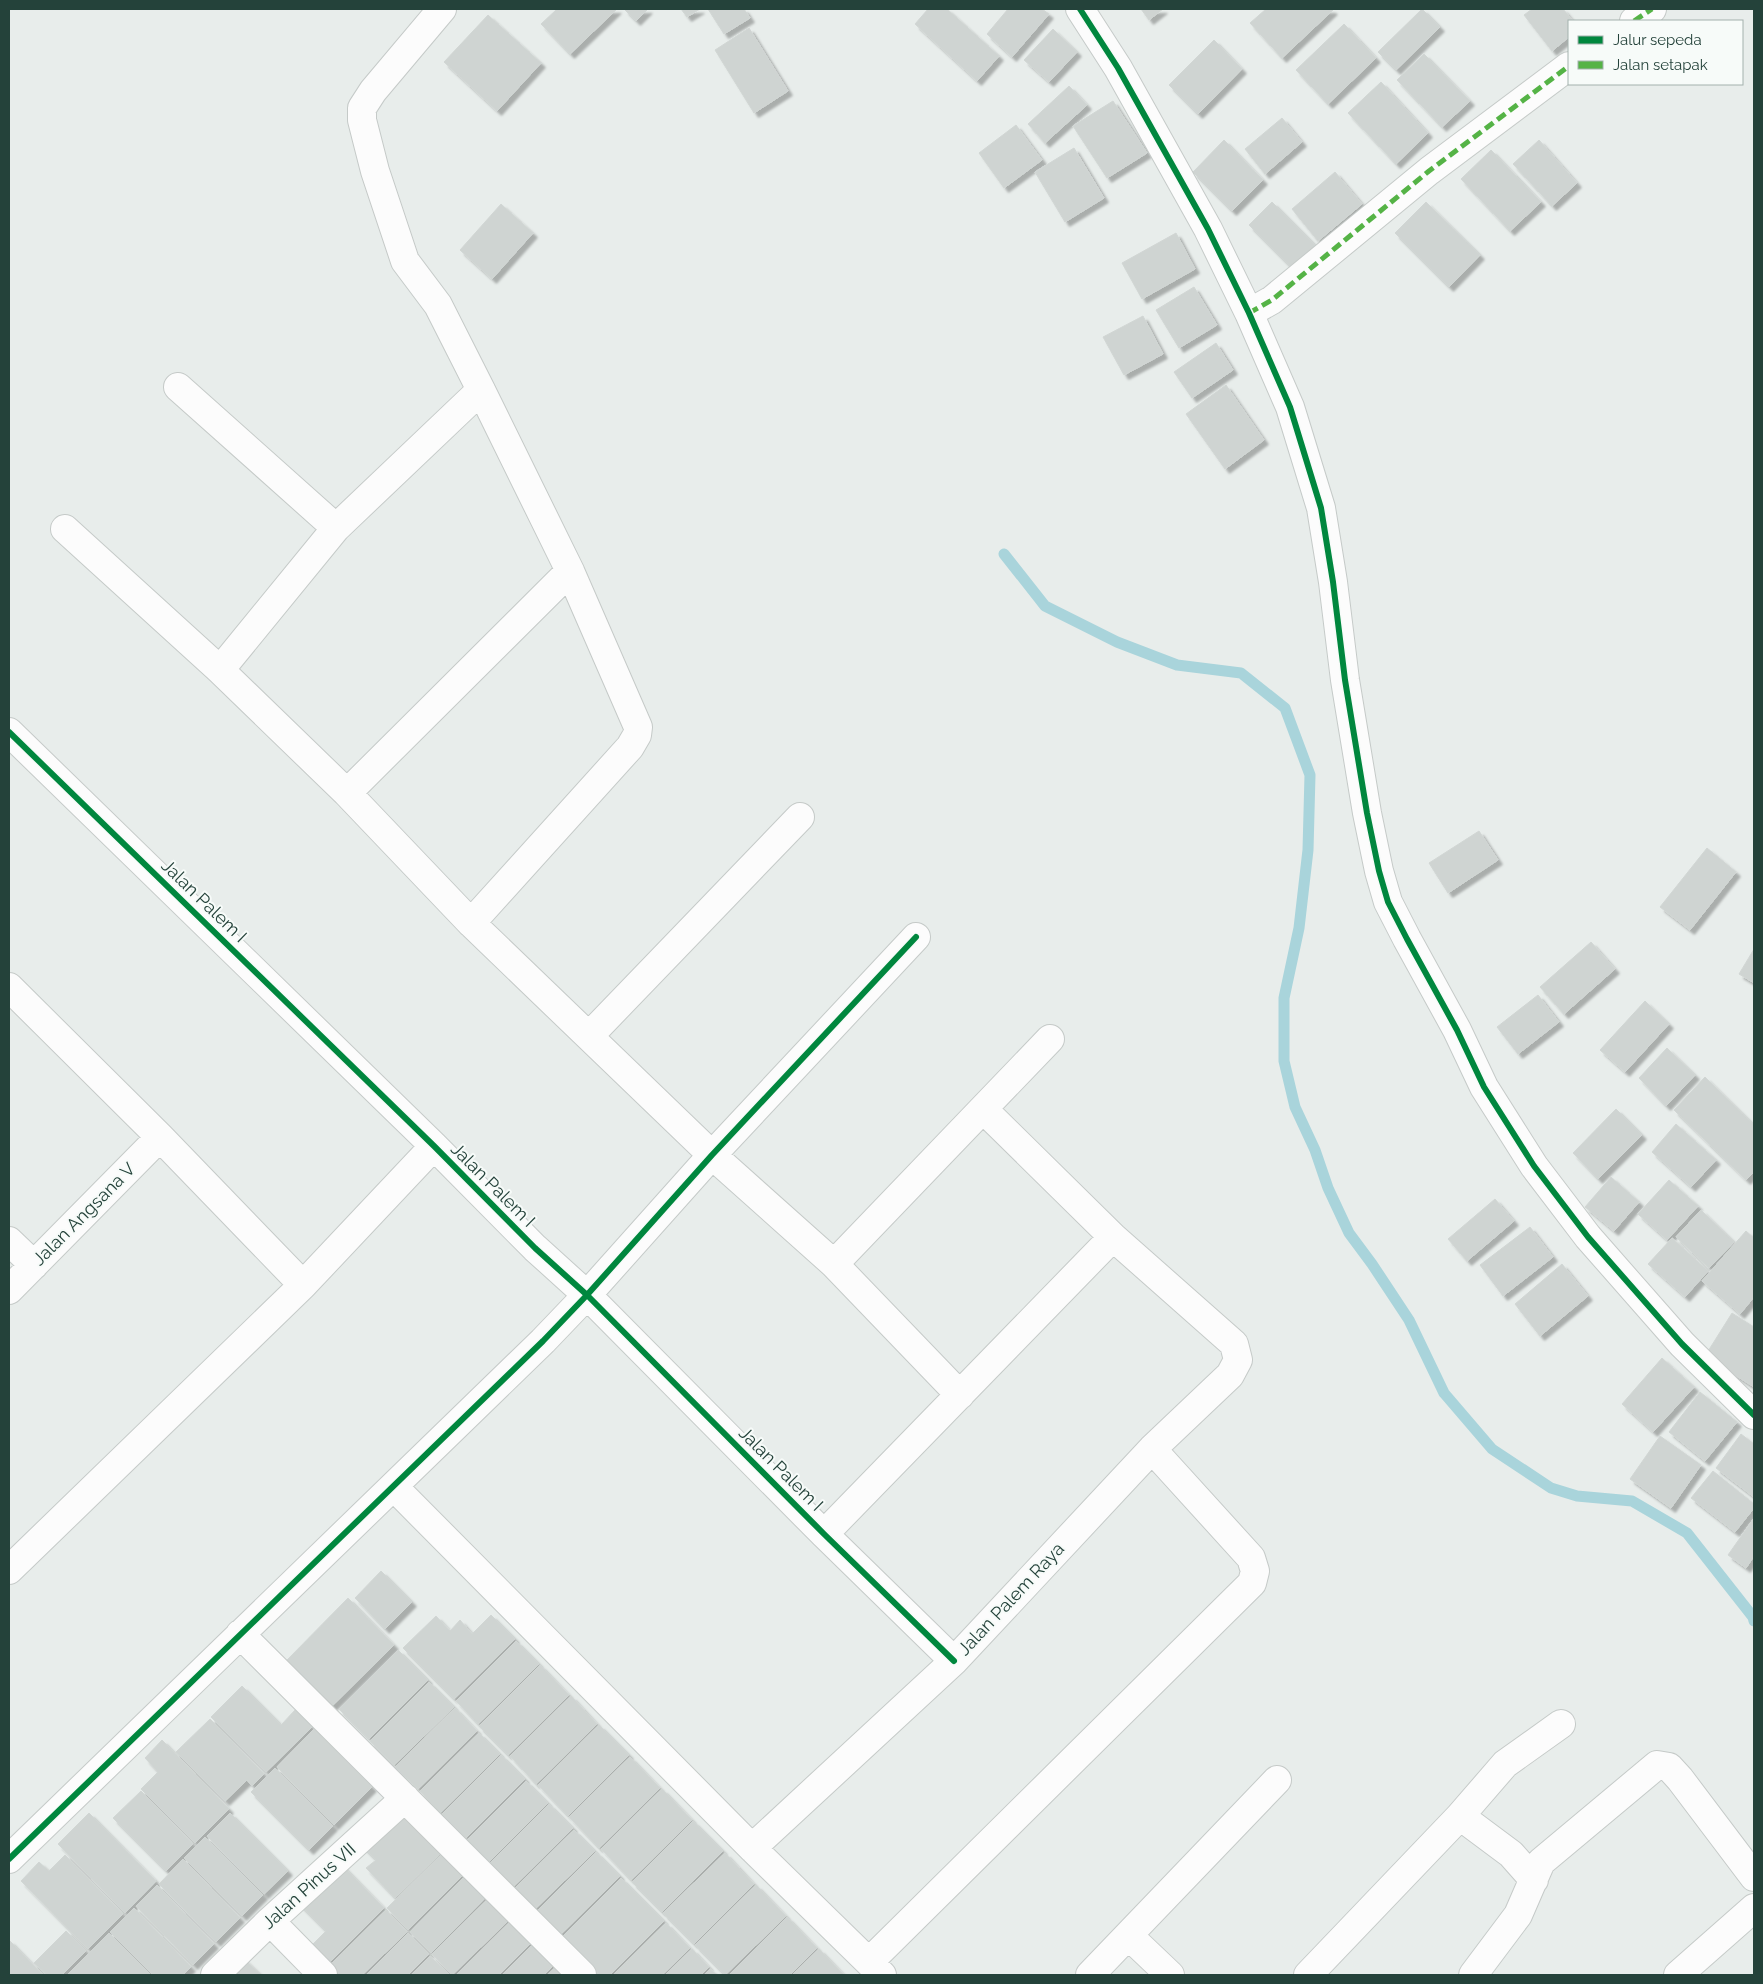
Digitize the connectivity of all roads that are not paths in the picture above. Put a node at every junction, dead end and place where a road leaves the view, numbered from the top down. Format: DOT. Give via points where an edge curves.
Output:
graph roads {
  1 [pos="442,9"];
  2 [pos="1080,9"];
  3 [pos="1652,9"];
  4 [pos="1636,20"];
  5 [pos="1568,67"];
  6 [pos="1249,313"];
  7 [pos="178,388"];
  8 [pos="481,390"];
  9 [pos="336,528"];
  10 [pos="65,529"];
  11 [pos="570,571"];
  12 [pos="220,670"];
  13 [pos="9,732"];
  14 [pos="347,793"];
  15 [pos="800,817"];
  16 [pos="471,923"];
  17 [pos="916,937"];
  18 [pos="9,987"];
  19 [pos="589,1036"];
  20 [pos="1050,1039"];
  21 [pos="983,1109"];
  22 [pos="160,1137"];
  23 [pos="434,1146"];
  24 [pos="712,1155"];
  25 [pos="1113,1237"];
  26 [pos="9,1241"];
  27 [pos="834,1264"];
  28 [pos="34,1265"];
  29 [pos="303,1285"];
  30 [pos="9,1290"];
  31 [pos="587,1295"];
  32 [pos="960,1395"];
  33 [pos="1754,1415"];
  34 [pos="1152,1449"];
  35 [pos="394,1487"];
  36 [pos="824,1534"];
  37 [pos="9,1570"];
  38 [pos="240,1634"];
  39 [pos="954,1661"];
  40 [pos="1561,1724"];
  41 [pos="1277,1780"];
  42 [pos="405,1798"];
  43 [pos="1460,1816"];
  44 [pos="752,1848"];
  45 [pos="9,1858"];
  46 [pos="1754,1877"];
  47 [pos="1534,1880"];
  48 [pos="1754,1908"];
  49 [pos="270,1921"];
  50 [pos="1129,1936"];
  51 [pos="876,1969"];
  52 [pos="215,1975"];
  53 [pos="323,1975"];
  54 [pos="582,1975"];
  55 [pos="1090,1975"];
  56 [pos="1170,1975"];
  57 [pos="1308,1975"];
  58 [pos="1473,1975"];
  59 [pos="1678,1975"];
  1 -- 8 [label="street" via="373,91 362,108 362,120 405,261 438,305"];
  2 -- 6 [label="street" via="1118,68 1208,229"];
  3 -- 4 [label="street"];
  5 -- 6 [label="street" via="1429,171 1272,300"];
  6 -- 33 [label="street" via="1290,407 1321,508 1367,813 1388,902 1484,1087 1534,1166 1588,1237 1682,1344"];
  7 -- 9 [label="street"];
  8 -- 9 [label="street"];
  8 -- 11 [label="street"];
  9 -- 12 [label="street"];
  10 -- 12 [label="street"];
  11 -- 14 [label="street"];
  11 -- 16 [label="street" via="638,727 637,735 630,747"];
  12 -- 14 [label="street"];
  13 -- 23 [label="street, Jalan Palem I"];
  14 -- 16 [label="street"];
  15 -- 19 [label="street"];
  16 -- 19 [label="street"];
  17 -- 24 [label="street"];
  18 -- 22 [label="street"];
  19 -- 24 [label="street"];
  20 -- 21 [label="street"];
  21 -- 25 [label="street"];
  21 -- 27 [label="street"];
  22 -- 28 [label="street, Jalan Angsana V"];
  22 -- 29 [label="street"];
  23 -- 29 [label="street"];
  23 -- 31 [label="street, Jalan Palem I" via="535,1248"];
  24 -- 27 [label="street"];
  24 -- 31 [label="street"];
  25 -- 32 [label="street"];
  25 -- 34 [label="street, Jalan Palem Raya" via="1234,1344 1238,1360 1230,1375"];
  26 -- 28 [label="street"];
  27 -- 32 [label="street"];
  28 -- 30 [label="street, Jalan Angsana V"];
  29 -- 37 [label="street"];
  31 -- 35 [label="street"];
  31 -- 36 [label="street, Jalan Palem I"];
  32 -- 36 [label="street"];
  34 -- 39 [label="street, Jalan Palem Raya"];
  34 -- 51 [label="street" via="1251,1558 1255,1571 1252,1583"];
  35 -- 38 [label="street"];
  35 -- 44 [label="street"];
  36 -- 39 [label="street, Jalan Palem I"];
  38 -- 42 [label="street"];
  38 -- 45 [label="street"];
  39 -- 44 [label="street, Jalan Palem Raya"];
  40 -- 43 [label="street" via="1505,1764"];
  41 -- 50 [label="street"];
  42 -- 49 [label="street, Jalan Pinus VII"];
  42 -- 54 [label="street"];
  43 -- 47 [label="street" via="1510,1854"];
  43 -- 57 [label="street"];
  44 -- 51 [label="street"];
  46 -- 47 [label="street" via="1680,1779 1669,1768 1656,1765 1541,1862"];
  47 -- 58 [label="street" via="1518,1914"];
  48 -- 59 [label="street"];
  49 -- 52 [label="street, Jalan Pinus VII"];
  49 -- 53 [label="street"];
  50 -- 55 [label="street"];
  50 -- 56 [label="street"];
}
